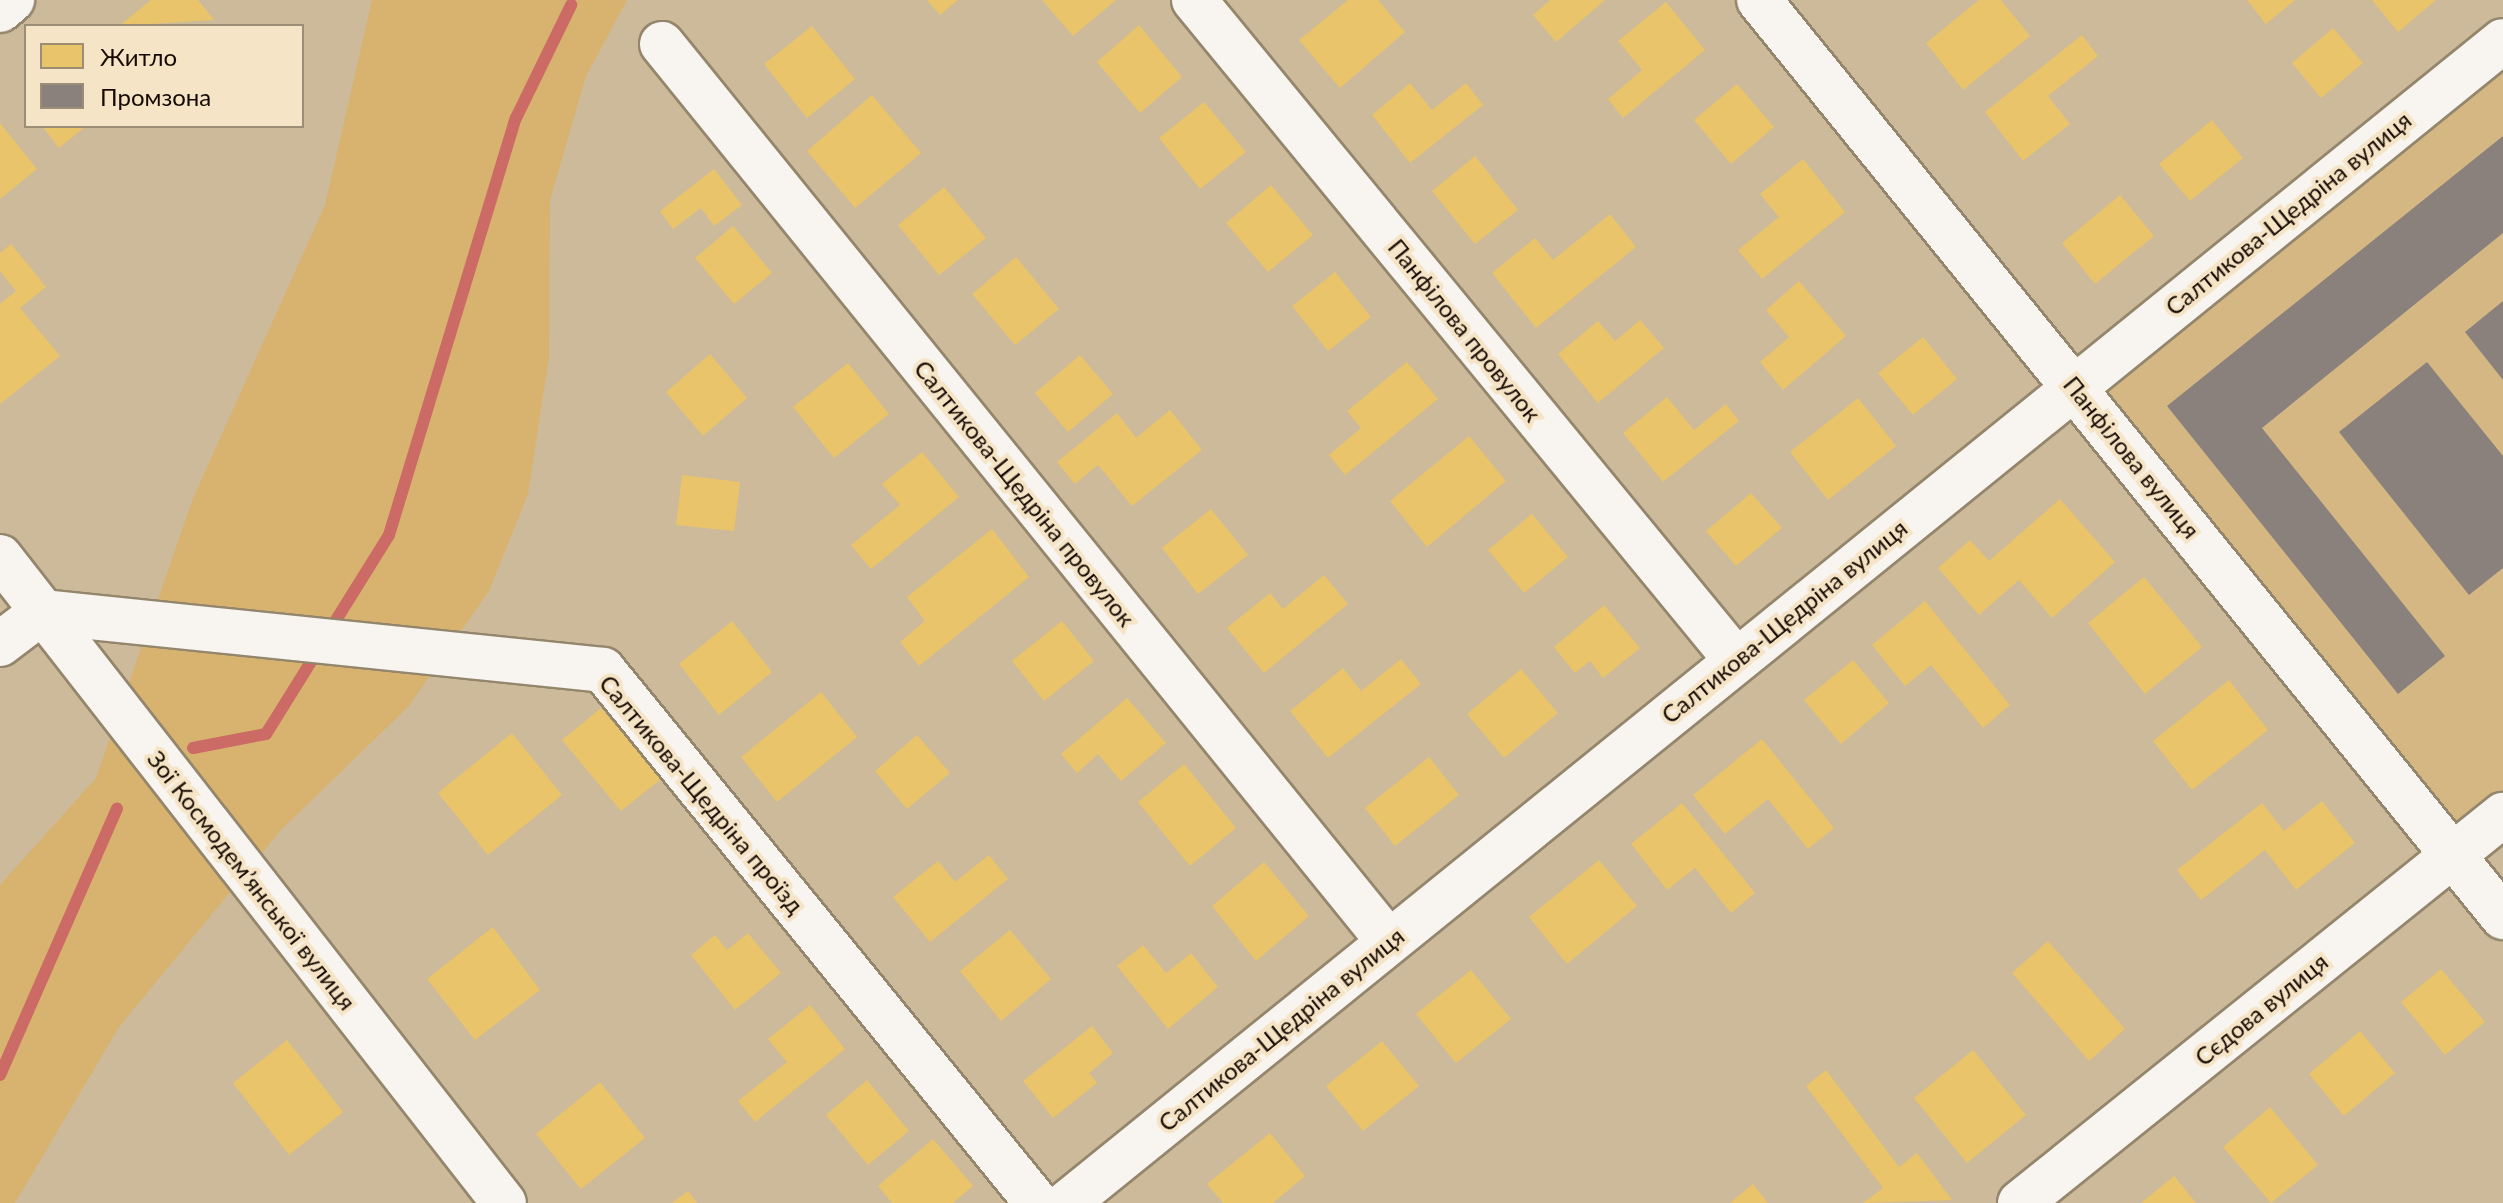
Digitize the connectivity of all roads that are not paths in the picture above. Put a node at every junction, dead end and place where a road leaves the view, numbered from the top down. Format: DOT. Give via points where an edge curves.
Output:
graph roads {
  1 [pos="12,0"];
  2 [pos="1194,0"];
  3 [pos="1759,0"];
  4 [pos="0,10"];
  5 [pos="2503,41"];
  6 [pos="662,44"];
  7 [pos="2074,385"];
  8 [pos="0,557"];
  9 [pos="42,612"];
  10 [pos="0,644"];
  11 [pos="1736,660"];
  12 [pos="2503,815"];
  13 [pos="2453,855"];
  14 [pos="2503,917"];
  15 [pos="1389,942"];
  16 [pos="504,1203"];
  17 [pos="1037,1203"];
  18 [pos="1067,1203"];
  19 [pos="2020,1203"];
  1 -- 4 [label="street"];
  2 -- 11 [label="street, Панфілова провулок"];
  3 -- 7 [label="street, Панфілова вулиця"];
  5 -- 7 [label="street, Салтикова-Щедріна вулиця"];
  6 -- 15 [label="street, Салтикова-Щедріна провулок"];
  7 -- 11 [label="street, Салтикова-Щедріна вулиця"];
  7 -- 13 [label="street, Панфілова вулиця"];
  8 -- 9 [label="street, Зої Космодем’янської вулиця"];
  9 -- 10 [label="street"];
  9 -- 16 [label="street, Зої Космодем’янської вулиця"];
  9 -- 17 [label="street, Салтикова-Щедріна проїзд" via="603,670"];
  11 -- 15 [label="street, Салтикова-Щедріна вулиця"];
  12 -- 13 [label="street, Сєдова вулиця"];
  13 -- 14 [label="street, Панфілова вулиця"];
  13 -- 19 [label="street, Сєдова вулиця"];
  15 -- 18 [label="street, Салтикова-Щедріна вулиця"];
}
